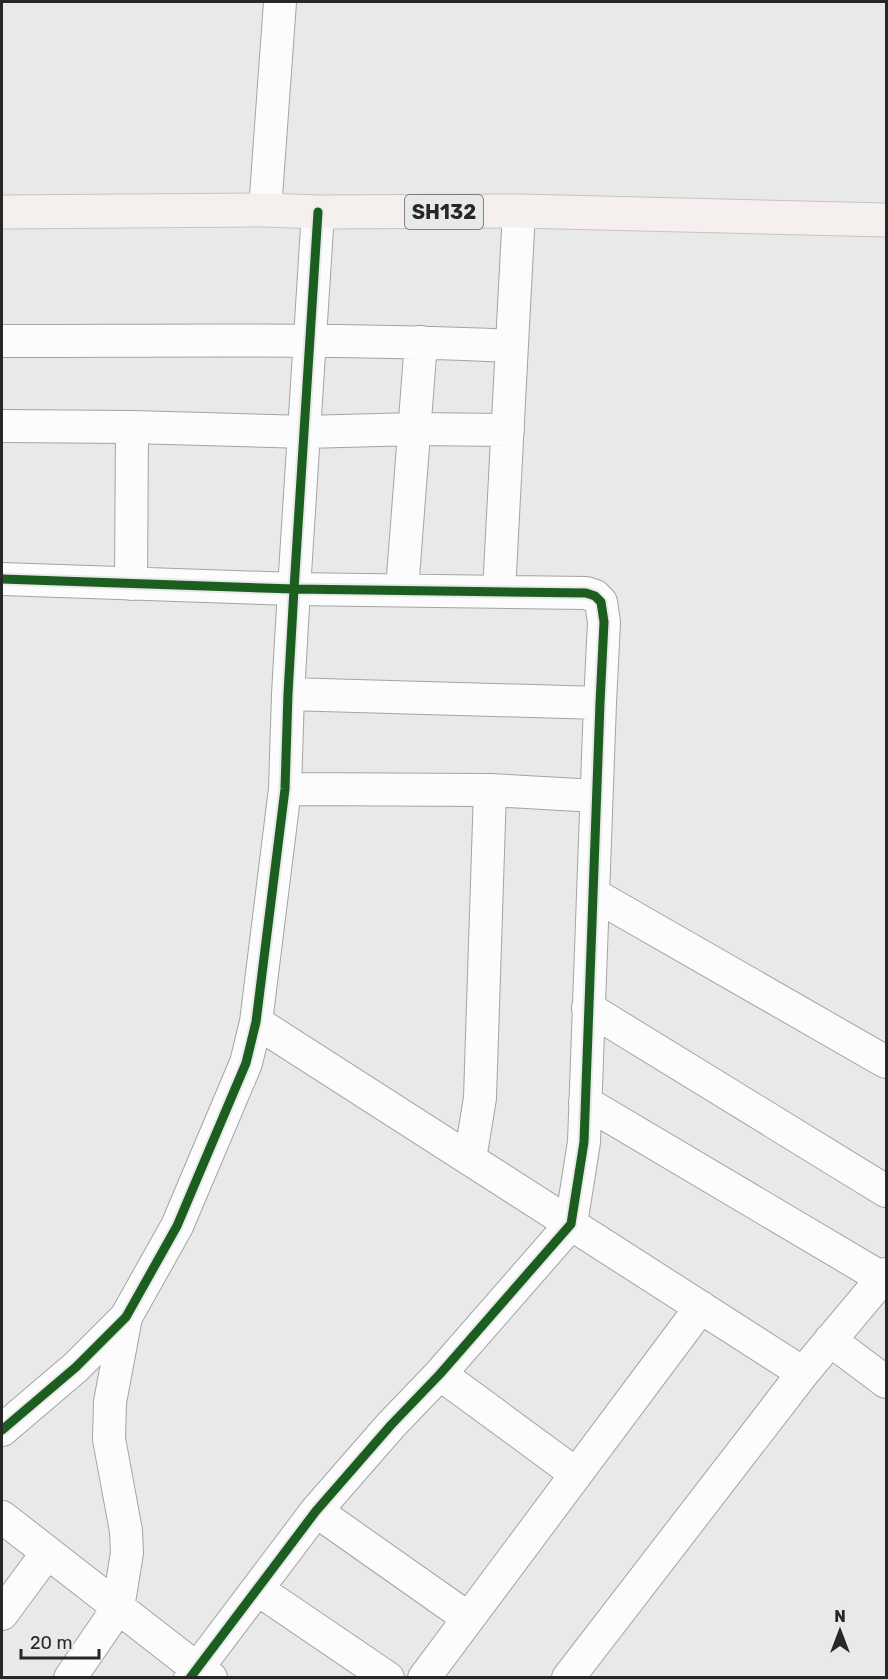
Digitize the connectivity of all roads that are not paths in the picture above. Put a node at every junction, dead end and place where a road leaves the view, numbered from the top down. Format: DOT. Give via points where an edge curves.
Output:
graph roads {
  1 [pos="280,2"];
  2 [pos="265,210"];
  3 [pos="519,211"];
  4 [pos="2,212"];
  5 [pos="318,212"];
  6 [pos="886,220"];
  7 [pos="309,340"];
  8 [pos="2,341"];
  9 [pos="421,342"];
  10 [pos="512,346"];
  11 [pos="2,426"];
  12 [pos="132,427"];
  13 [pos="415,429"];
  14 [pos="508,430"];
  15 [pos="305,432"];
  16 [pos="2,579"];
  17 [pos="130,584"];
  18 [pos="294,589"];
  19 [pos="402,590"];
  20 [pos="499,592"];
  21 [pos="288,694"];
  22 [pos="600,703"];
  23 [pos="285,789"];
  24 [pos="490,790"];
  25 [pos="596,796"];
  26 [pos="592,894"];
  27 [pos="588,1008"];
  28 [pos="256,1022"];
  29 [pos="886,1062"];
  30 [pos="585,1102"];
  31 [pos="471,1160"];
  32 [pos="886,1191"];
  33 [pos="571,1224"];
  34 [pos="884,1276"];
  35 [pos="701,1307"];
  36 [pos="126,1317"];
  37 [pos="830,1341"];
  38 [pos="803,1373"];
  39 [pos="441,1374"];
  40 [pos="886,1382"];
  41 [pos="2,1430"];
  42 [pos="576,1474"];
  43 [pos="316,1511"];
  44 [pos="2,1517"];
  45 [pos="47,1553"];
  46 [pos="257,1589"];
  47 [pos="118,1608"];
  48 [pos="2,1614"];
  49 [pos="468,1618"];
  50 [pos="199,1674"];
  51 [pos="70,1677"];
  52 [pos="388,1677"];
  53 [pos="424,1677"];
  54 [pos="568,1677"];
  1 -- 2 [label="street"];
  2 -- 4 [label="main road, SH132"];
  2 -- 5 [label="main road, SH132"];
  3 -- 5 [label="main road, SH132"];
  3 -- 6 [label="main road, SH132"];
  3 -- 10 [label="street"];
  5 -- 7 [label="street"];
  7 -- 8 [label="street"];
  7 -- 9 [label="street"];
  7 -- 15 [label="street"];
  9 -- 10 [label="street"];
  9 -- 13 [label="street"];
  10 -- 14 [label="street"];
  11 -- 12 [label="street"];
  12 -- 15 [label="street"];
  12 -- 17 [label="street"];
  13 -- 14 [label="street"];
  13 -- 15 [label="street"];
  13 -- 19 [label="street"];
  14 -- 20 [label="street"];
  15 -- 18 [label="street"];
  16 -- 17 [label="street"];
  17 -- 18 [label="street"];
  18 -- 19 [label="street"];
  18 -- 21 [label="street"];
  19 -- 20 [label="street"];
  20 -- 22 [label="street" via="586,593 601,602 604,622"];
  21 -- 22 [label="street"];
  21 -- 23 [label="street"];
  22 -- 25 [label="street"];
  23 -- 24 [label="street"];
  23 -- 28 [label="street"];
  24 -- 25 [label="street"];
  24 -- 31 [label="street" via="480,1098"];
  25 -- 26 [label="street"];
  26 -- 27 [label="street"];
  26 -- 29 [label="street"];
  27 -- 30 [label="street"];
  27 -- 32 [label="street"];
  28 -- 31 [label="street"];
  28 -- 36 [label="street" via="246,1063 177,1226"];
  30 -- 33 [label="street" via="584,1142"];
  30 -- 34 [label="street"];
  31 -- 33 [label="street"];
  33 -- 35 [label="street"];
  33 -- 39 [label="street"];
  34 -- 37 [label="street"];
  35 -- 38 [label="street"];
  35 -- 42 [label="street"];
  36 -- 41 [label="street" via="76,1367"];
  36 -- 47 [label="street" via="110,1402 109,1439 127,1553"];
  37 -- 38 [label="street"];
  37 -- 40 [label="street"];
  38 -- 54 [label="street"];
  39 -- 42 [label="street"];
  39 -- 43 [label="street"];
  42 -- 49 [label="street"];
  43 -- 46 [label="street"];
  43 -- 49 [label="street"];
  44 -- 45 [label="street"];
  45 -- 47 [label="street"];
  45 -- 48 [label="street"];
  46 -- 50 [label="street"];
  46 -- 52 [label="street"];
  47 -- 50 [label="street"];
  47 -- 51 [label="street"];
  49 -- 53 [label="street"];
}
